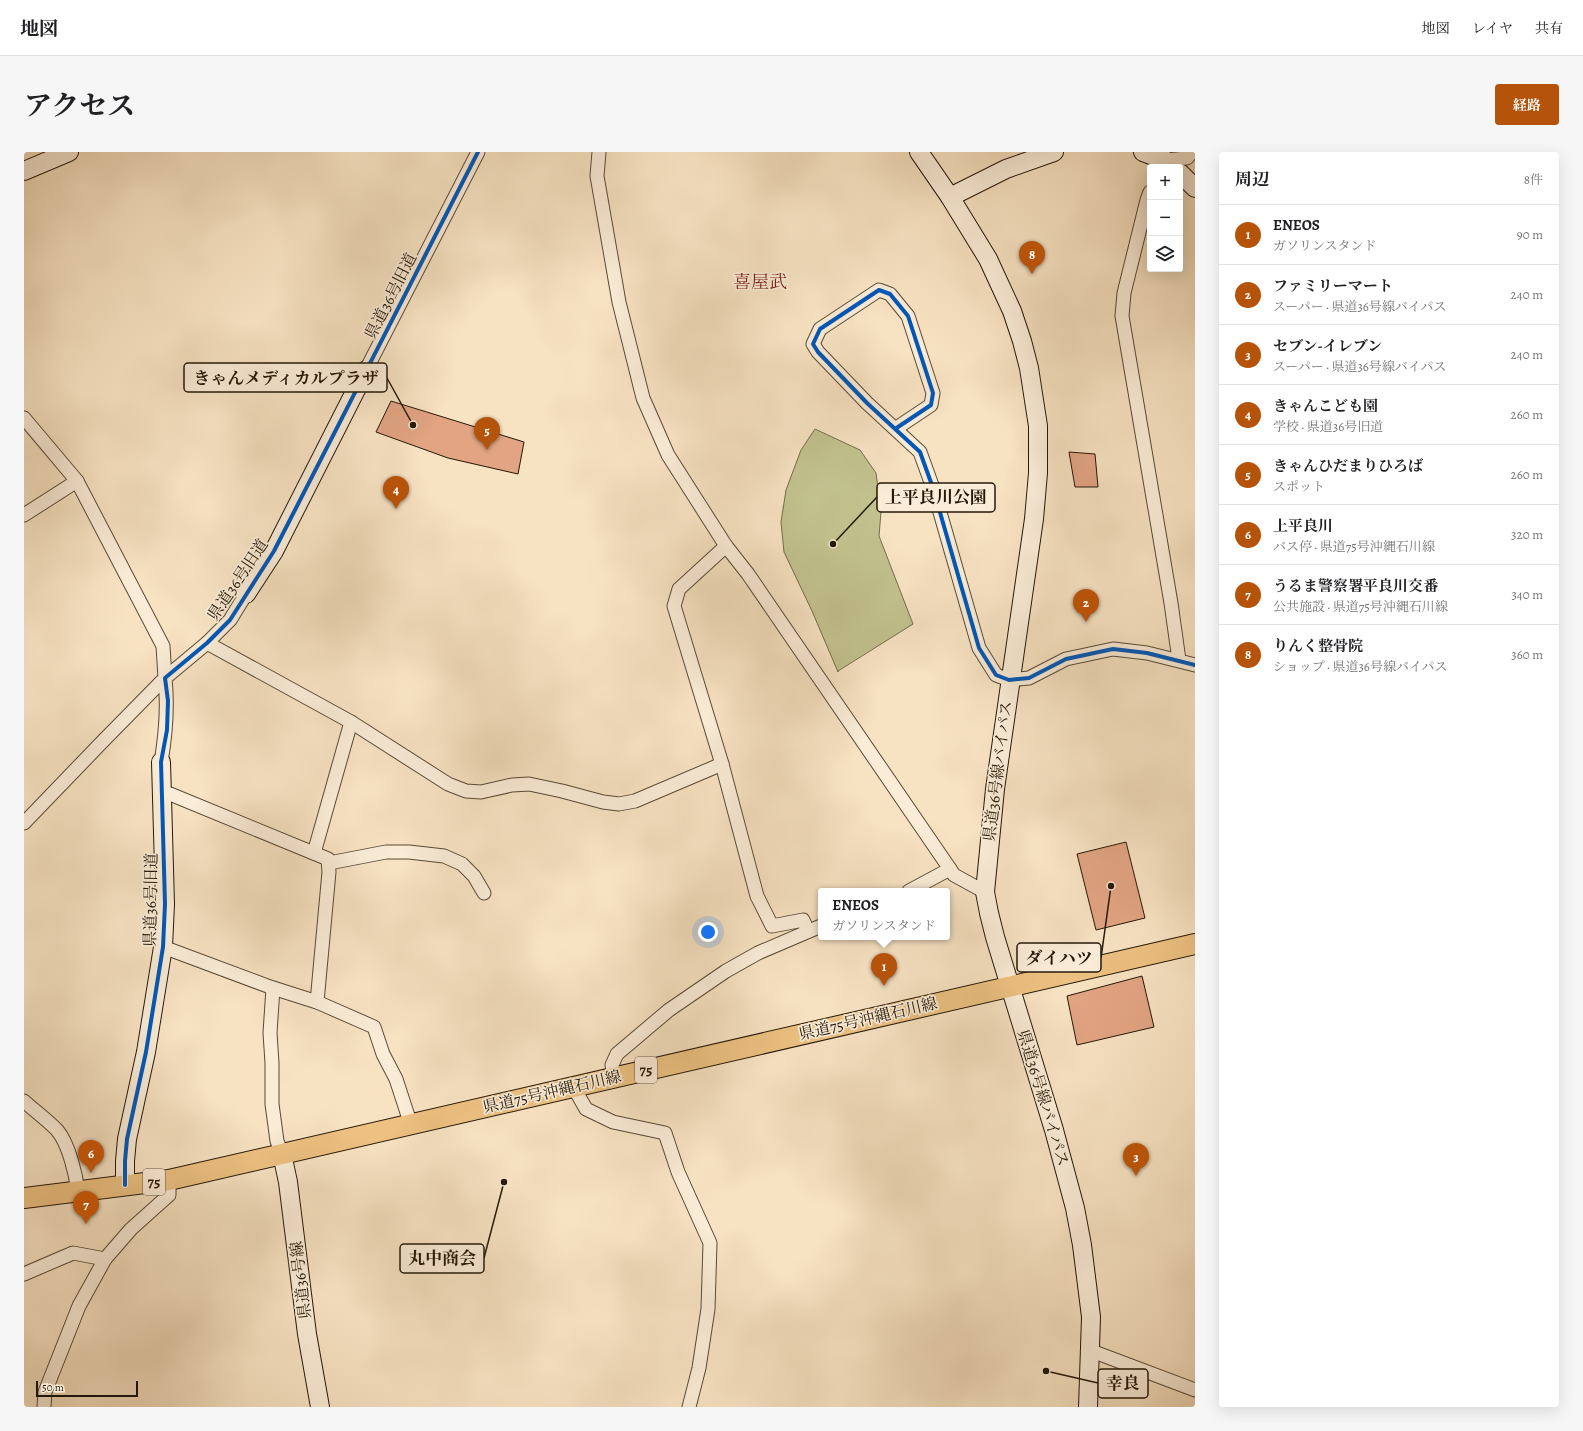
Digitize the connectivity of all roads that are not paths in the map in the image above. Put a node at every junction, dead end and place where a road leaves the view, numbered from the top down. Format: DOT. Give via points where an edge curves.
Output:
graph roads {
  1 [pos="69,152"];
  2 [pos="478,152"];
  3 [pos="599,152"];
  4 [pos="919,152"];
  5 [pos="1054,152"];
  6 [pos="1143,152"];
  7 [pos="1192,152"];
  8 [pos="1165,162"];
  9 [pos="24,171"];
  10 [pos="1183,176"];
  11 [pos="1195,188"];
  12 [pos="950,197"];
  13 [pos="1147,200"];
  14 [pos="366,370"];
  15 [pos="24,418"];
  16 [pos="895,429"];
  17 [pos="78,481"];
  18 [pos="24,515"];
  19 [pos="726,546"];
  20 [pos="246,594"];
  21 [pos="206,643"];
  22 [pos="1179,660"];
  23 [pos="1195,665"];
  24 [pos="166,678"];
  25 [pos="1009,680"];
  26 [pos="351,722"];
  27 [pos="161,762"];
  28 [pos="722,764"];
  29 [pos="162,795"];
  30 [pos="24,823"];
  31 [pos="314,853"];
  32 [pos="328,863"];
  33 [pos="950,869"];
  34 [pos="915,888"];
  35 [pos="985,892"];
  36 [pos="484,893"];
  37 [pos="818,927"];
  38 [pos="808,931"];
  39 [pos="1195,944"];
  40 [pos="163,946"];
  41 [pos="1010,987"];
  42 [pos="273,988"];
  43 [pos="317,1002"];
  44 [pos="614,1078"];
  45 [pos="574,1088"];
  46 [pos="24,1101"];
  47 [pos="411,1125"];
  48 [pos="282,1154"];
  49 [pos="169,1180"];
  50 [pos="125,1186"];
  51 [pos="78,1192"];
  52 [pos="24,1198"];
  53 [pos="105,1259"];
  54 [pos="24,1274"];
  55 [pos="1089,1350"];
  56 [pos="1195,1390"];
  57 [pos="44,1407"];
  58 [pos="320,1407"];
  59 [pos="689,1407"];
  60 [pos="1088,1407"];
  1 -- 9 [label="main road"];
  2 -- 14 [label="street, 県道36号旧道"];
  3 -- 19 [label="street" via="597,176 619,302 643,398 668,456"];
  4 -- 12 [label="main road, 県道36号線バイパス"];
  5 -- 12 [label="main road" via="1006,169"];
  6 -- 8 [label="main road"];
  7 -- 8 [label="street" via="1187,158"];
  10 -- 11 [label="main road"];
  12 -- 25 [label="main road, 県道36号線バイパス" via="988,259 1012,311 1029,368 1038,426 1038,473 1033,526"];
  13 -- 22 [label="street" via="1122,316"];
  14 -- 20 [label="main road, 県道36号旧道" via="274,550"];
  15 -- 17 [label="street"];
  16 -- 16 [label="street" via="813,344 820,329 879,290 890,294 908,316 933,393 931,405"];
  16 -- 25 [label="street" via="920,452 933,488 979,648 996,675"];
  17 -- 18 [label="street"];
  17 -- 24 [label="street" via="163,646"];
  19 -- 28 [label="street" via="680,589 674,606"];
  19 -- 33 [label="street" via="748,574"];
  20 -- 21 [label="street, 県道36号旧道" via="230,620"];
  21 -- 24 [label="street, 県道36号旧道"];
  21 -- 26 [label="street"];
  22 -- 23 [label="street"];
  22 -- 25 [label="street" via="1113,649 1066,659 1029,678"];
  24 -- 27 [label="street, 県道36号旧道" via="167,730"];
  24 -- 30 [label="street"];
  25 -- 35 [label="main road, 県道36号線バイパス"];
  26 -- 28 [label="street" via="448,784 466,791 481,792 530,784 619,804 635,801"];
  26 -- 31 [label="street"];
  27 -- 29 [label="main road, 県道36号旧道"];
  28 -- 38 [label="street" via="756,896 772,926 803,920"];
  29 -- 31 [label="street" via="170,794"];
  29 -- 40 [label="main road, 県道36号旧道" via="165,904"];
  31 -- 32 [label="street" via="328,858"];
  32 -- 36 [label="street" via="386,852 444,856 462,864 474,876"];
  32 -- 43 [label="street"];
  33 -- 34 [label="street"];
  33 -- 35 [label="street" via="954,875"];
  35 -- 41 [label="main road, 県道36号線バイパス" via="988,913"];
  37 -- 38 [label="street"];
  38 -- 44 [label="street" via="758,953 726,971 669,1010 617,1054 612,1065"];
  39 -- 41 [label="main road, 県道75号沖縄石川線 / 75"];
  40 -- 42 [label="street"];
  40 -- 50 [label="main road, 県道36号旧道" via="146,1052 127,1139"];
  41 -- 44 [label="main road, 県道75号沖縄石川線 / 75"];
  41 -- 55 [label="main road, 県道36号線バイパス" via="1075,1208 1091,1317"];
  42 -- 43 [label="street"];
  42 -- 48 [label="street" via="270,1033 272,1104 277,1141"];
  43 -- 47 [label="street" via="374,1027 383,1054 396,1079"];
  44 -- 45 [label="main road, 県道75号沖縄石川線 / 75"];
  45 -- 47 [label="main road, 県道75号沖縄石川線 / 75"];
  45 -- 59 [label="street" via="586,1109 612,1122 665,1133 678,1172 710,1243 708,1309 699,1368"];
  46 -- 51 [label="street" via="58,1132 69,1154"];
  47 -- 48 [label="main road, 県道75号沖縄石川線 / 75"];
  48 -- 49 [label="main road, 県道75号沖縄石川線 / 75"];
  48 -- 58 [label="main road, 県道36号線" via="288,1182 307,1334"];
  49 -- 50 [label="main road, 県道75号沖縄石川線 / 75"];
  49 -- 53 [label="street" via="169,1195 131,1229"];
  50 -- 51 [label="main road, 県道75号沖縄石川線 / 75"];
  51 -- 52 [label="main road, 県道75号沖縄石川線 / 75"];
  53 -- 54 [label="street" via="73,1253"];
  53 -- 57 [label="street" via="79,1306 45,1392"];
  55 -- 56 [label="street"];
  55 -- 60 [label="main road, 県道36号線バイパス"];
}
